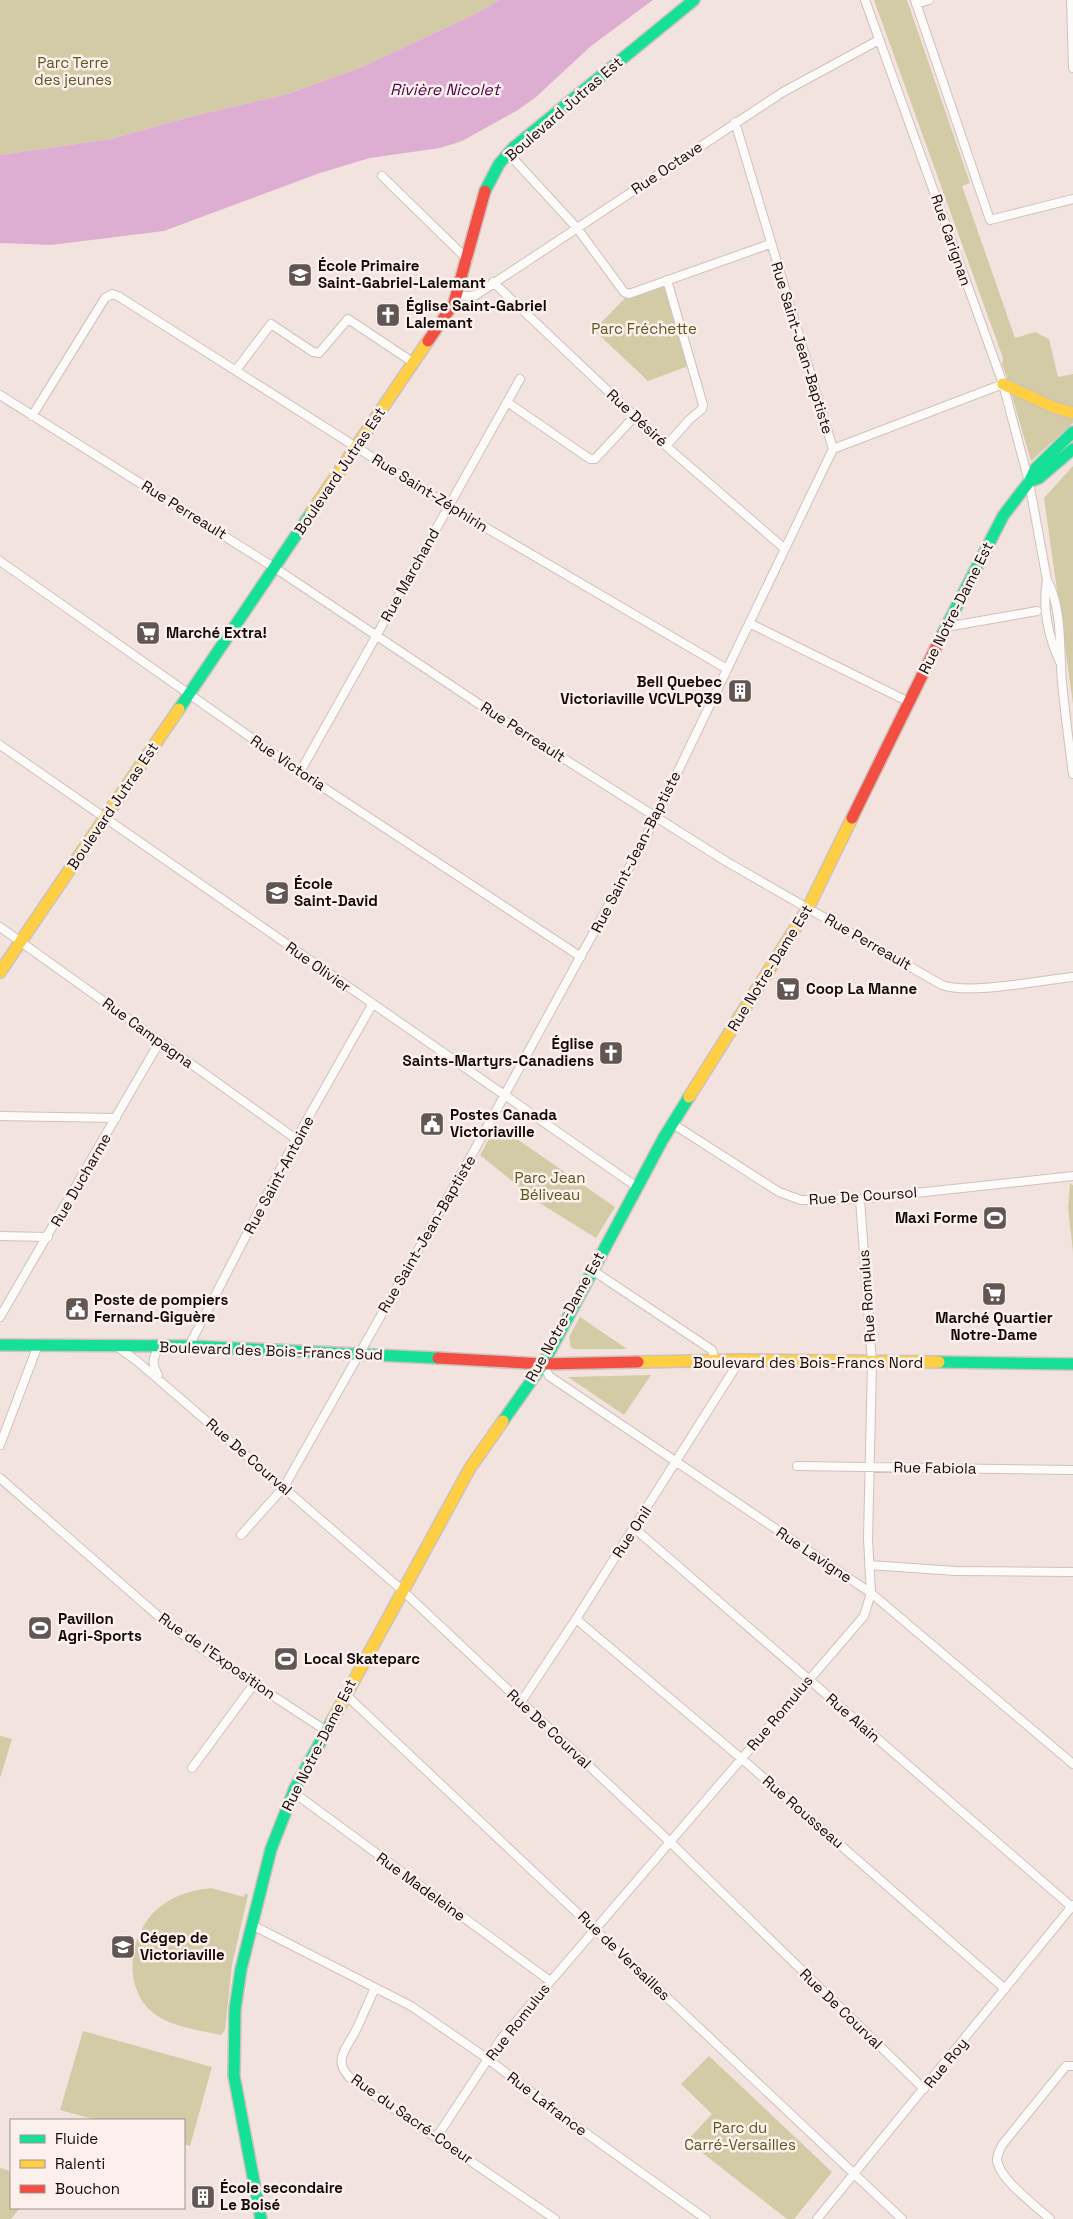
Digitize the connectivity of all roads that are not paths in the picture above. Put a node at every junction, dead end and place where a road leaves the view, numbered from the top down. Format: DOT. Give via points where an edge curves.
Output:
graph roads {
  1 [pos="694,0"];
  2 [pos="865,0"];
  3 [pos="930,0"];
  4 [pos="1071,0"];
  5 [pos="915,2"];
  6 [pos="879,40"];
  7 [pos="1073,68"];
  8 [pos="735,122"];
  9 [pos="508,153"];
  10 [pos="382,176"];
  11 [pos="1073,200"];
  12 [pos="576,228"];
  13 [pos="770,244"];
  14 [pos="468,260"];
  15 [pos="667,280"];
  16 [pos="493,282"];
  17 [pos="457,294"];
  18 [pos="414,363"];
  19 [pos="236,370"];
  20 [pos="520,379"];
  21 [pos="1003,384"];
  22 [pos="0,394"];
  23 [pos="507,402"];
  24 [pos="1073,413"];
  25 [pos="32,416"];
  26 [pos="635,416"];
  27 [pos="1073,432"];
  28 [pos="666,446"];
  29 [pos="356,448"];
  30 [pos="833,449"];
  31 [pos="1073,449"];
  32 [pos="1029,482"];
  33 [pos="448,506"];
  34 [pos="785,549"];
  35 [pos="0,561"];
  36 [pos="275,568"];
  37 [pos="1037,611"];
  38 [pos="749,623"];
  39 [pos="946,627"];
  40 [pos="376,636"];
  41 [pos="727,669"];
  42 [pos="189,694"];
  43 [pos="909,702"];
  44 [pos="0,744"];
  45 [pos="300,772"];
  46 [pos="1073,774"];
  47 [pos="656,817"];
  48 [pos="105,818"];
  49 [pos="808,908"];
  50 [pos="0,926"];
  51 [pos="21,941"];
  52 [pos="581,958"];
  53 [pos="0,972"];
  54 [pos="1073,977"];
  55 [pos="372,1005"];
  56 [pos="160,1041"];
  57 [pos="504,1096"];
  58 [pos="0,1116"];
  59 [pos="116,1118"];
  60 [pos="673,1124"];
  61 [pos="296,1139"];
  62 [pos="1073,1176"];
  63 [pos="637,1187"];
  64 [pos="860,1199"];
  65 [pos="0,1236"];
  66 [pos="48,1237"];
  67 [pos="592,1270"];
  68 [pos="0,1317"];
  69 [pos="0,1345"];
  70 [pos="38,1345"];
  71 [pos="115,1346"];
  72 [pos="189,1346"];
  73 [pos="159,1347"];
  74 [pos="359,1353"];
  75 [pos="740,1360"];
  76 [pos="715,1361"];
  77 [pos="872,1363"];
  78 [pos="543,1364"];
  79 [pos="1073,1364"];
  80 [pos="161,1382"];
  81 [pos="0,1445"];
  82 [pos="677,1462"];
  83 [pos="797,1466"];
  84 [pos="870,1466"];
  85 [pos="1073,1470"];
  86 [pos="0,1478"];
  87 [pos="284,1487"];
  88 [pos="634,1528"];
  89 [pos="241,1536"];
  90 [pos="869,1565"];
  91 [pos="1073,1572"];
  92 [pos="402,1590"];
  93 [pos="871,1593"];
  94 [pos="576,1619"];
  95 [pos="809,1680"];
  96 [pos="254,1684"];
  97 [pos="345,1694"];
  98 [pos="521,1702"];
  99 [pos="325,1730"];
  100 [pos="742,1759"];
  101 [pos="1073,1764"];
  102 [pos="192,1768"];
  103 [pos="293,1792"];
  104 [pos="670,1842"];
  105 [pos="1073,1906"];
  106 [pos="252,1925"];
  107 [pos="595,1929"];
  108 [pos="550,1981"];
  109 [pos="375,1988"];
  110 [pos="1005,1989"];
  111 [pos="488,2059"];
  112 [pos="1073,2066"];
  113 [pos="924,2089"];
  114 [pos="436,2138"];
  115 [pos="854,2174"];
  116 [pos="261,2219"];
  117 [pos="555,2219"];
  118 [pos="706,2219"];
  119 [pos="816,2219"];
  120 [pos="902,2219"];
  121 [pos="1050,2219"];
  1 -- 9 [label="street, Boulevard Jutras Est"];
  2 -- 6 [label="street, Rue Carignan"];
  3 -- 5 [label="street"];
  4 -- 7 [label="street"];
  5 -- 11 [label="street" via="990,220"];
  6 -- 8 [label="street, Rue Octave" via="817,72"];
  6 -- 21 [label="street, Rue Carignan"];
  8 -- 12 [label="street, Rue Octave"];
  8 -- 13 [label="street, Rue Saint-Jean-Baptiste"];
  9 -- 12 [label="street"];
  9 -- 14 [label="street, Boulevard Jutras Est" via="477,208"];
  10 -- 14 [label="street"];
  12 -- 15 [label="street" via="624,292 629,294"];
  12 -- 16 [label="street, Rue Octave"];
  13 -- 15 [label="street"];
  13 -- 30 [label="street, Rue Saint-Jean-Baptiste"];
  14 -- 17 [label="street, Boulevard Jutras Est"];
  15 -- 28 [label="street" via="703,405"];
  16 -- 17 [label="street, Rue Octave" via="476,295"];
  16 -- 26 [label="street, Rue Désiré"];
  17 -- 18 [label="street, Boulevard Jutras Est"];
  18 -- 19 [label="street" via="351,319 345,320 319,353 274,324 266,328"];
  18 -- 29 [label="street, Boulevard Jutras Est"];
  19 -- 25 [label="street, Rue Saint-Zéphirin" via="112,294 104,298"];
  19 -- 29 [label="street, Rue Saint-Zéphirin"];
  20 -- 23 [label="street, Rue Marchand"];
  21 -- 24 [label="street"];
  21 -- 30 [label="street"];
  21 -- 32 [label="street, Rue Carignan"];
  22 -- 25 [label="street, Rue Perreault"];
  23 -- 26 [label="street" via="590,459 600,455"];
  23 -- 33 [label="street, Rue Marchand"];
  25 -- 36 [label="street, Rue Perreault"];
  26 -- 28 [label="street, Rue Désiré"];
  27 -- 32 [label="street, Rue Notre-Dame Est" via="1036,468"];
  28 -- 34 [label="street, Rue Désiré"];
  29 -- 33 [label="street, Rue Saint-Zéphirin"];
  29 -- 36 [label="street, Boulevard Jutras Est"];
  30 -- 34 [label="street, Rue Saint-Jean-Baptiste"];
  31 -- 32 [label="street" via="1040,478"];
  32 -- 39 [label="street, Rue Notre-Dame Est" via="1003,516"];
  32 -- 46 [label="street, Rue Carignan" via="1047,580 1054,593"];
  33 -- 40 [label="street, Rue Marchand"];
  33 -- 41 [label="street, Rue Saint-Zéphirin"];
  34 -- 38 [label="street, Rue Saint-Jean-Baptiste"];
  35 -- 42 [label="street, Rue Victoria"];
  36 -- 40 [label="street, Rue Perreault"];
  36 -- 42 [label="street, Boulevard Jutras Est"];
  37 -- 39 [label="street"];
  38 -- 41 [label="street, Rue Saint-Jean-Baptiste"];
  38 -- 43 [label="street"];
  39 -- 43 [label="street, Rue Notre-Dame Est"];
  40 -- 45 [label="street, Rue Marchand"];
  40 -- 47 [label="street, Rue Perreault"];
  41 -- 47 [label="street, Rue Saint-Jean-Baptiste"];
  42 -- 45 [label="street, Rue Victoria"];
  42 -- 48 [label="street, Boulevard Jutras Est"];
  43 -- 49 [label="street, Rue Notre-Dame Est"];
  44 -- 48 [label="street, Rue Olivier"];
  45 -- 52 [label="street, Rue Victoria"];
  47 -- 49 [label="street, Rue Perreault" via="726,862"];
  47 -- 52 [label="street, Rue Saint-Jean-Baptiste"];
  48 -- 51 [label="street, Boulevard Jutras Est"];
  48 -- 55 [label="street, Rue Olivier"];
  49 -- 54 [label="street, Rue Perreault" via="948,987 978,988"];
  49 -- 60 [label="street, Rue Notre-Dame Est"];
  50 -- 51 [label="street, Rue Campagna"];
  51 -- 53 [label="street, Boulevard Jutras Est"];
  51 -- 56 [label="street, Rue Campagna"];
  52 -- 57 [label="street, Rue Saint-Jean-Baptiste"];
  55 -- 57 [label="street, Rue Olivier"];
  55 -- 61 [label="street, Rue Saint-Antoine"];
  56 -- 59 [label="street, Rue Ducharme"];
  56 -- 61 [label="street, Rue Campagna"];
  57 -- 63 [label="street, Rue Olivier"];
  57 -- 74 [label="street, Rue Saint-Jean-Baptiste"];
  58 -- 59 [label="street"];
  59 -- 66 [label="street, Rue Ducharme"];
  60 -- 63 [label="street, Rue Notre-Dame Est"];
  60 -- 64 [label="street, Rue De Coursol" via="780,1192 801,1200"];
  61 -- 72 [label="street, Rue Saint-Antoine"];
  62 -- 64 [label="street, Rue De Coursol"];
  63 -- 67 [label="street, Rue Notre-Dame Est"];
  64 -- 77 [label="street, Rue Romulus"];
  65 -- 66 [label="street"];
  66 -- 68 [label="street, Rue Ducharme"];
  67 -- 76 [label="street" via="712,1350"];
  67 -- 78 [label="street, Rue Notre-Dame Est"];
  69 -- 70 [label="street, Boulevard des Bois-Francs Sud"];
  70 -- 71 [label="street, Boulevard des Bois-Francs Sud"];
  70 -- 81 [label="street"];
  71 -- 73 [label="street, Boulevard des Bois-Francs Sud"];
  71 -- 80 [label="street, Rue De Courval"];
  72 -- 73 [label="street, Boulevard des Bois-Francs Sud"];
  72 -- 74 [label="street, Boulevard des Bois-Francs Sud"];
  73 -- 80 [label="street, Rue De Courval" via="152,1360"];
  74 -- 78 [label="street, Boulevard des Bois-Francs Sud"];
  74 -- 87 [label="street, Rue Saint-Jean-Baptiste"];
  75 -- 76 [label="street, Boulevard des Bois-Francs Nord"];
  75 -- 77 [label="street, Boulevard des Bois-Francs Nord"];
  75 -- 82 [label="street, Rue Onil"];
  76 -- 78 [label="street, Boulevard des Bois-Francs Nord"];
  77 -- 79 [label="street, Boulevard des Bois-Francs Nord"];
  77 -- 84 [label="street, Rue Romulus"];
  78 -- 82 [label="street, Rue Lavigne" via="549,1376"];
  78 -- 92 [label="street, Rue Notre-Dame Est" via="470,1468"];
  80 -- 87 [label="street, Rue De Courval"];
  82 -- 88 [label="street, Rue Onil"];
  82 -- 93 [label="street, Rue Lavigne"];
  83 -- 84 [label="street, Rue Fabiola"];
  84 -- 85 [label="street, Rue Fabiola"];
  84 -- 90 [label="street, Rue Romulus"];
  86 -- 96 [label="street, Rue de l'Exposition" via="143,1604"];
  87 -- 89 [label="street, Rue Saint-Jean-Baptiste"];
  87 -- 92 [label="street, Rue De Courval"];
  88 -- 94 [label="street, Rue Onil"];
  88 -- 95 [label="street, Rue Alain"];
  90 -- 91 [label="street" via="956,1571"];
  90 -- 93 [label="street, Rue Romulus"];
  92 -- 97 [label="street, Rue Notre-Dame Est"];
  92 -- 98 [label="street, Rue De Courval"];
  93 -- 95 [label="street, Rue Romulus" via="864,1616"];
  93 -- 101 [label="street, Rue Lavigne"];
  94 -- 98 [label="street, Rue Onil"];
  94 -- 100 [label="street, Rue Rousseau"];
  95 -- 100 [label="street, Rue Romulus"];
  95 -- 105 [label="street, Rue Alain"];
  96 -- 99 [label="street, Rue de l'Exposition"];
  96 -- 102 [label="street"];
  97 -- 99 [label="street, Rue Notre-Dame Est"];
  97 -- 107 [label="street, Rue de Versailles"];
  98 -- 104 [label="street, Rue De Courval"];
  99 -- 103 [label="street, Rue Notre-Dame Est"];
  100 -- 104 [label="street, Rue Romulus"];
  100 -- 110 [label="street, Rue Rousseau"];
  103 -- 106 [label="street, Rue Notre-Dame Est" via="271,1849"];
  103 -- 108 [label="street, Rue Madeleine"];
  104 -- 107 [label="street, Rue Romulus"];
  104 -- 113 [label="street, Rue De Courval"];
  105 -- 110 [label="street, Rue Roy"];
  106 -- 109 [label="street, Rue Lafrance"];
  106 -- 116 [label="street, Rue Notre-Dame Est" via="241,1969 233,2035 234,2076"];
  107 -- 108 [label="street, Rue Romulus"];
  107 -- 115 [label="street, Rue de Versailles"];
  108 -- 111 [label="street, Rue Romulus"];
  109 -- 111 [label="street, Rue Lafrance" via="411,2006"];
  109 -- 114 [label="street, Rue du Sacré-Coeur" via="354,2035 345,2045 342,2055 345,2071 355,2082"];
  110 -- 113 [label="street, Rue Roy"];
  111 -- 114 [label="street, Rue Romulus"];
  111 -- 118 [label="street, Rue Lafrance"];
  112 -- 121 [label="street" via="1066,2066 1002,2145 997,2161 1005,2177"];
  113 -- 115 [label="street, Rue Roy"];
  114 -- 117 [label="street, Rue du Sacré-Coeur"];
  115 -- 119 [label="street, Rue Roy"];
  115 -- 120 [label="street, Rue de Versailles"];
}
